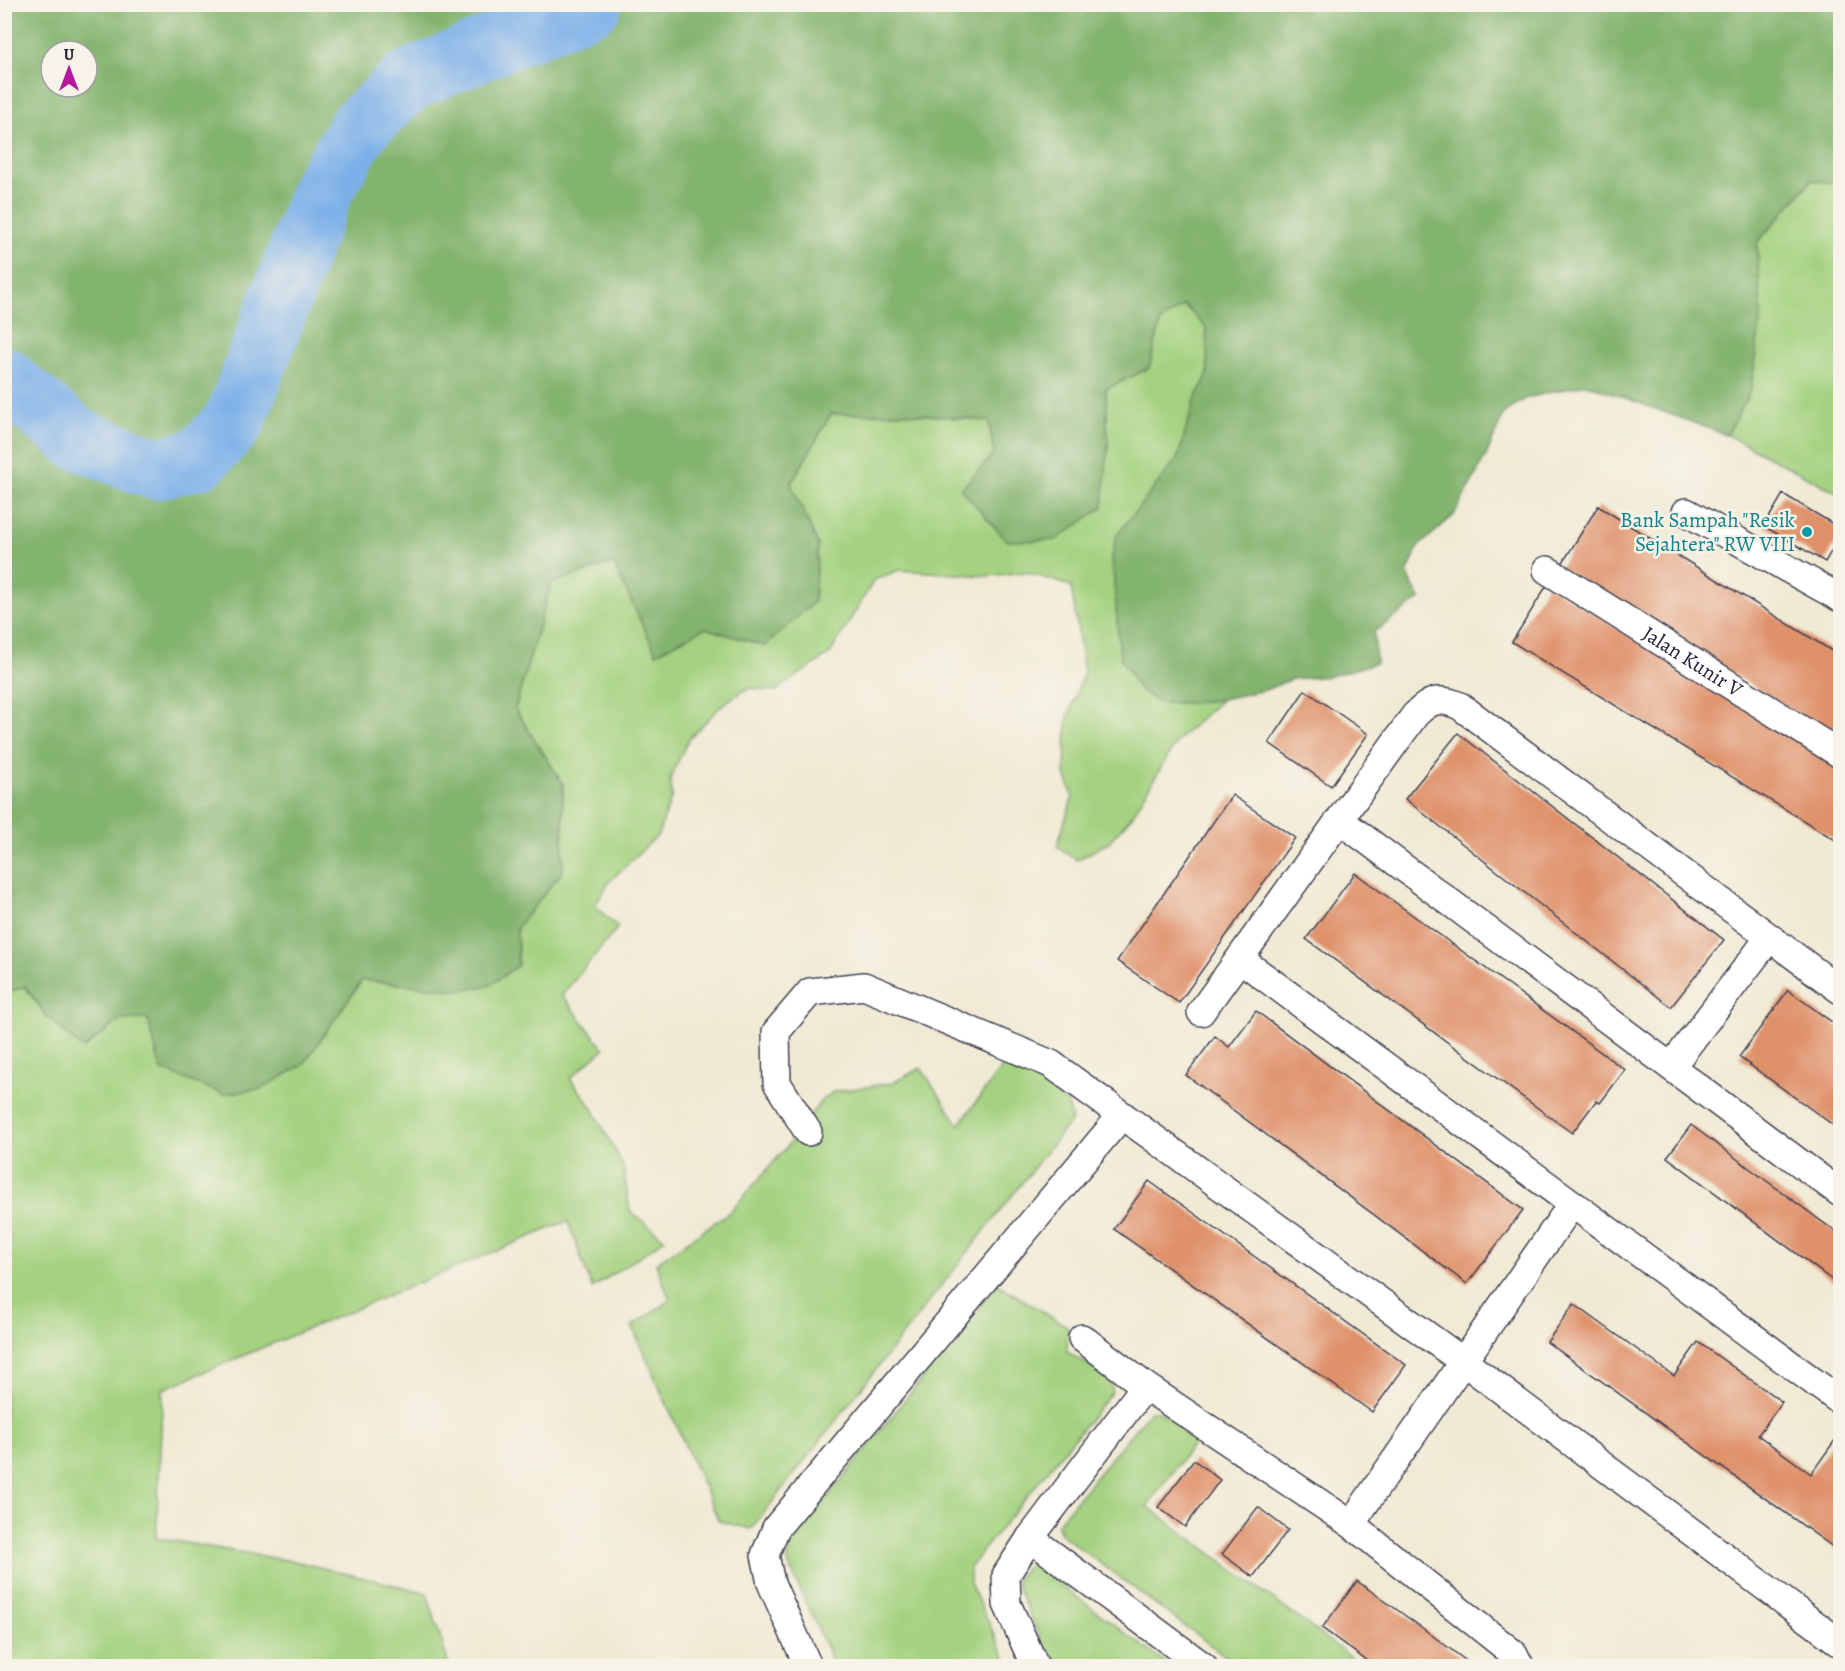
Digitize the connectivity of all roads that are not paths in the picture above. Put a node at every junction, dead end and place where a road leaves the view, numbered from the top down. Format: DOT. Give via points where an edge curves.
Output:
graph roads {
  1 [pos="1686,512"];
  2 [pos="1547,570"];
  3 [pos="1840,598"];
  4 [pos="1840,754"];
  5 [pos="1341,821"];
  6 [pos="1770,938"];
  7 [pos="1240,959"];
  8 [pos="1840,990"];
  9 [pos="1202,1012"];
  10 [pos="1671,1067"];
  11 [pos="1122,1115"];
  12 [pos="808,1132"];
  13 [pos="1840,1193"];
  14 [pos="1572,1204"];
  15 [pos="1083,1338"];
  16 [pos="1464,1362"];
  17 [pos="1145,1386"];
  18 [pos="1840,1401"];
  19 [pos="1351,1524"];
  20 [pos="1030,1538"];
  21 [pos="1840,1643"];
  22 [pos="808,1666"];
  23 [pos="1035,1666"];
  24 [pos="1203,1666"];
  25 [pos="1520,1666"];
  1 -- 3 [label="street"];
  2 -- 4 [label="street, Jalan Kunir V"];
  5 -- 6 [label="street" via="1415,715 1429,701 1443,699 1460,706"];
  5 -- 7 [label="street"];
  5 -- 10 [label="street"];
  6 -- 8 [label="street"];
  6 -- 10 [label="street"];
  7 -- 9 [label="street"];
  7 -- 14 [label="street"];
  10 -- 13 [label="street"];
  11 -- 12 [label="street" via="1051,1064 864,986 810,992 776,1032 777,1083"];
  11 -- 16 [label="street"];
  11 -- 22 [label="street" via="776,1528 765,1555 771,1582"];
  14 -- 16 [label="street"];
  14 -- 18 [label="street"];
  15 -- 17 [label="street"];
  16 -- 19 [label="street"];
  16 -- 21 [label="street"];
  17 -- 19 [label="street"];
  17 -- 20 [label="street"];
  19 -- 25 [label="street" via="1514,1654"];
  20 -- 23 [label="street" via="1006,1575 1007,1604"];
  20 -- 24 [label="street"];
}
